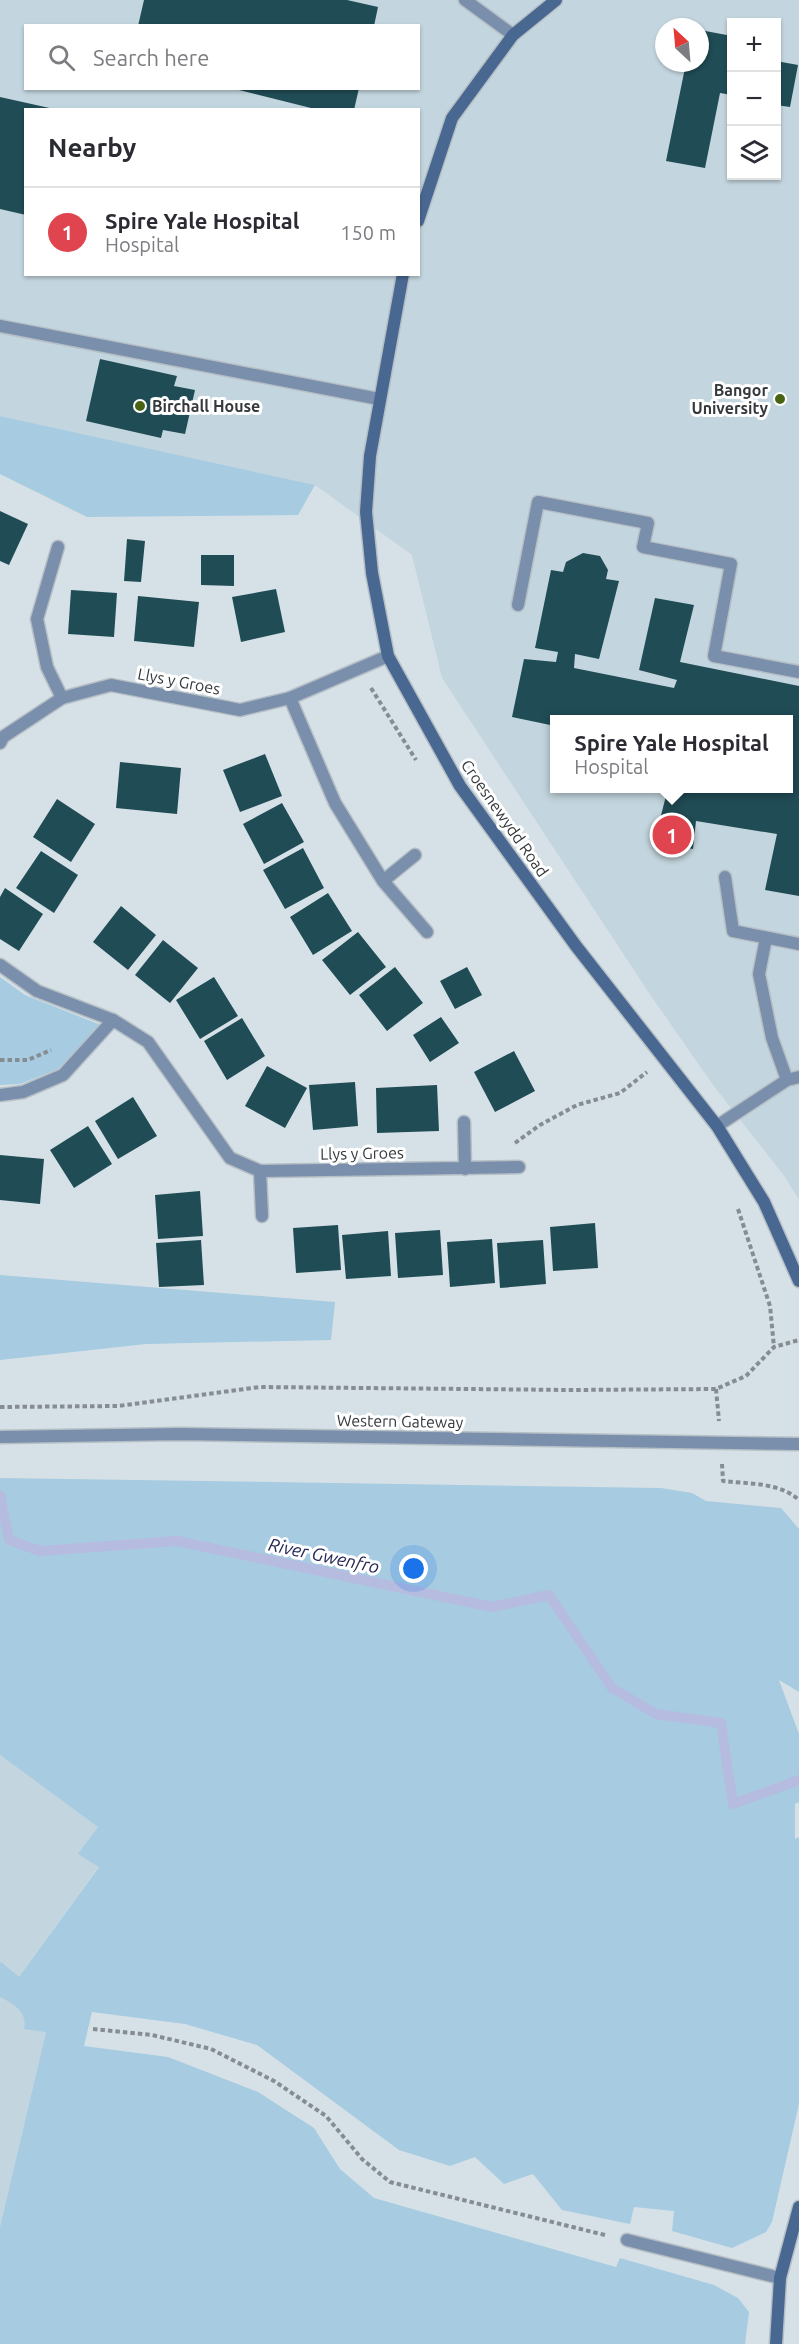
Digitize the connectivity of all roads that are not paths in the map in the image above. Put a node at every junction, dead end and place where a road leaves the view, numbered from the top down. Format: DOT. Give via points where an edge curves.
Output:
graph roads {
  1 [pos="465,0"];
  2 [pos="556,0"];
  3 [pos="513,34"];
  4 [pos="420,215"];
  5 [pos="403,276"];
  6 [pos="0,326"];
  7 [pos="379,399"];
  8 [pos="58,547"];
  9 [pos="518,605"];
  10 [pos="388,656"];
  11 [pos="799,672"];
  12 [pos="62,698"];
  13 [pos="290,698"];
  14 [pos="0,743"];
  15 [pos="415,855"];
  16 [pos="725,877"];
  17 [pos="383,881"];
  18 [pos="426,932"];
  19 [pos="766,938"];
  20 [pos="799,944"];
  21 [pos="0,964"];
  22 [pos="113,1020"];
  23 [pos="793,1078"];
  24 [pos="0,1095"];
  25 [pos="464,1122"];
  26 [pos="717,1126"];
  27 [pos="519,1167"];
  28 [pos="465,1169"];
  29 [pos="260,1171"];
  30 [pos="262,1216"];
  31 [pos="799,1281"];
  32 [pos="0,1437"];
  33 [pos="799,1444"];
  34 [pos="799,2207"];
  35 [pos="627,2240"];
  36 [pos="780,2278"];
  37 [pos="776,2344"];
  1 -- 3 [label="street"];
  2 -- 3 [label="street"];
  3 -- 4 [label="street" via="453,118"];
  5 -- 7 [label="street, Croesnewydd Road"];
  6 -- 7 [label="street"];
  7 -- 10 [label="street, Croesnewydd Road" via="366,512 372,573"];
  8 -- 12 [label="street" via="37,620 47,667"];
  9 -- 11 [label="street" via="538,502 648,523 644,547 731,564 714,656"];
  10 -- 13 [label="street, Llys y Groes"];
  10 -- 26 [label="street, Croesnewydd Road" via="460,786 576,946"];
  12 -- 13 [label="street, Llys y Groes" via="111,685 240,710"];
  12 -- 14 [label="street, Llys y Groes" via="3,737"];
  13 -- 17 [label="street" via="335,803"];
  15 -- 17 [label="street"];
  16 -- 19 [label="street" via="733,931"];
  17 -- 18 [label="street"];
  19 -- 20 [label="street"];
  19 -- 23 [label="street" via="759,974 772,1038"];
  21 -- 22 [label="street, Llys y Groes" via="37,991"];
  22 -- 24 [label="street" via="63,1075 23,1092"];
  22 -- 29 [label="street, Llys y Groes" via="148,1042 230,1158"];
  23 -- 26 [label="street"];
  25 -- 28 [label="street"];
  26 -- 31 [label="street, Croesnewydd Road" via="764,1202"];
  27 -- 28 [label="street, Llys y Groes"];
  28 -- 29 [label="street, Llys y Groes"];
  29 -- 30 [label="street"];
  32 -- 33 [label="street, Western Gateway" via="180,1434"];
  34 -- 36 [label="street"];
  35 -- 36 [label="street"];
  36 -- 37 [label="street"];
}
